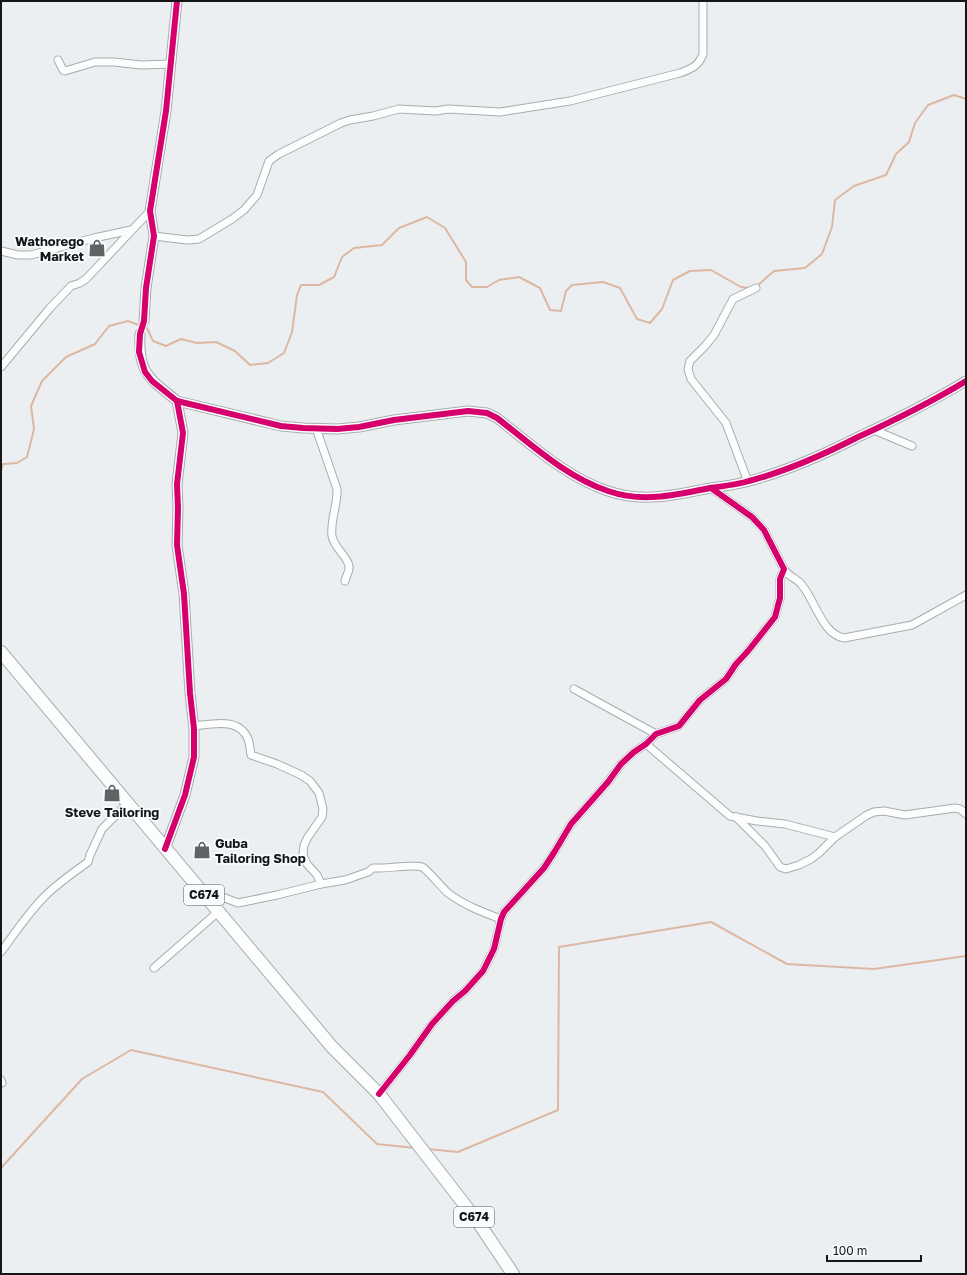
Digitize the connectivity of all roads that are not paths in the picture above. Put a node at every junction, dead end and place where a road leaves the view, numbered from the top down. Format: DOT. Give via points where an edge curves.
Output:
graph roads {
  1 [pos="177,1"];
  2 [pos="703,1"];
  3 [pos="58,60"];
  4 [pos="170,64"];
  5 [pos="150,211"];
  6 [pos="131,230"];
  7 [pos="154,236"];
  8 [pos="1,251"];
  9 [pos="756,288"];
  10 [pos="144,321"];
  11 [pos="140,334"];
  12 [pos="1,367"];
  13 [pos="966,381"];
  14 [pos="177,401"];
  15 [pos="316,428"];
  16 [pos="874,430"];
  17 [pos="912,446"];
  18 [pos="748,482"];
  19 [pos="711,488"];
  20 [pos="784,568"];
  21 [pos="345,581"];
  22 [pos="966,595"];
  23 [pos="1,652"];
  24 [pos="574,690"];
  25 [pos="194,726"];
  26 [pos="656,734"];
  27 [pos="646,744"];
  28 [pos="127,804"];
  29 [pos="966,814"];
  30 [pos="736,817"];
  31 [pos="835,837"];
  32 [pos="165,849"];
  33 [pos="321,884"];
  34 [pos="215,909"];
  35 [pos="501,919"];
  36 [pos="1,952"];
  37 [pos="154,968"];
  38 [pos="379,1094"];
  39 [pos="513,1274"];
  1 -- 4 [label="street"];
  2 -- 7 [label="street" via="703,54 692,69 570,101 500,112 399,109 350,120 269,161 257,195 232,220 199,239"];
  3 -- 4 [label="street" via="65,71 95,62"];
  4 -- 5 [label="street" via="166,111"];
  5 -- 6 [label="street"];
  5 -- 7 [label="street"];
  6 -- 8 [label="street" via="31,255"];
  6 -- 12 [label="street" via="86,279 71,286 55,302"];
  7 -- 10 [label="street"];
  9 -- 18 [label="street" via="734,299 714,335 690,361 688,369 691,379 726,423"];
  10 -- 11 [label="street"];
  11 -- 14 [label="street" via="139,352 145,372"];
  13 -- 16 [label="street"];
  14 -- 15 [label="street" via="281,426"];
  14 -- 25 [label="street" via="183,433 177,484 177,544 184,594"];
  15 -- 19 [label="street" via="359,427 419,417 481,411 497,418 576,477 608,491 643,497 674,496"];
  15 -- 21 [label="street" via="337,489 332,537 349,564"];
  16 -- 17 [label="street"];
  16 -- 18 [label="street" via="819,457"];
  18 -- 19 [label="street"];
  19 -- 20 [label="street" via="752,517 764,530"];
  20 -- 22 [label="street" via="787,574 802,585 827,627 834,635 844,638 912,625"];
  20 -- 26 [label="street" via="775,617 726,679 700,700 679,726"];
  23 -- 28 [label="main road, C674"];
  24 -- 26 [label="street"];
  25 -- 32 [label="street" via="192,768"];
  25 -- 33 [label="street" via="224,722 239,728 248,739 251,755 288,768 310,781 319,793 323,809 322,817 304,845 303,855"];
  26 -- 27 [label="street"];
  27 -- 30 [label="street" via="722,810"];
  27 -- 35 [label="street" via="621,764 571,824 544,868 504,912"];
  28 -- 32 [label="main road, C674"];
  28 -- 36 [label="street" via="102,829 88,862 44,897"];
  29 -- 31 [label="street" via="960,808 905,815 874,812"];
  30 -- 31 [label="street" via="785,824"];
  30 -- 31 [label="street" via="784,869 811,859"];
  32 -- 34 [label="main road, C674"];
  33 -- 34 [label="street" via="238,902 226,898"];
  33 -- 35 [label="street" via="345,880 373,868 421,867 457,900"];
  34 -- 37 [label="street"];
  34 -- 38 [label="main road, C674" via="332,1046"];
  35 -- 38 [label="street" via="494,949 483,971 432,1024"];
  38 -- 39 [label="main road, C674" via="478,1222"];
}
